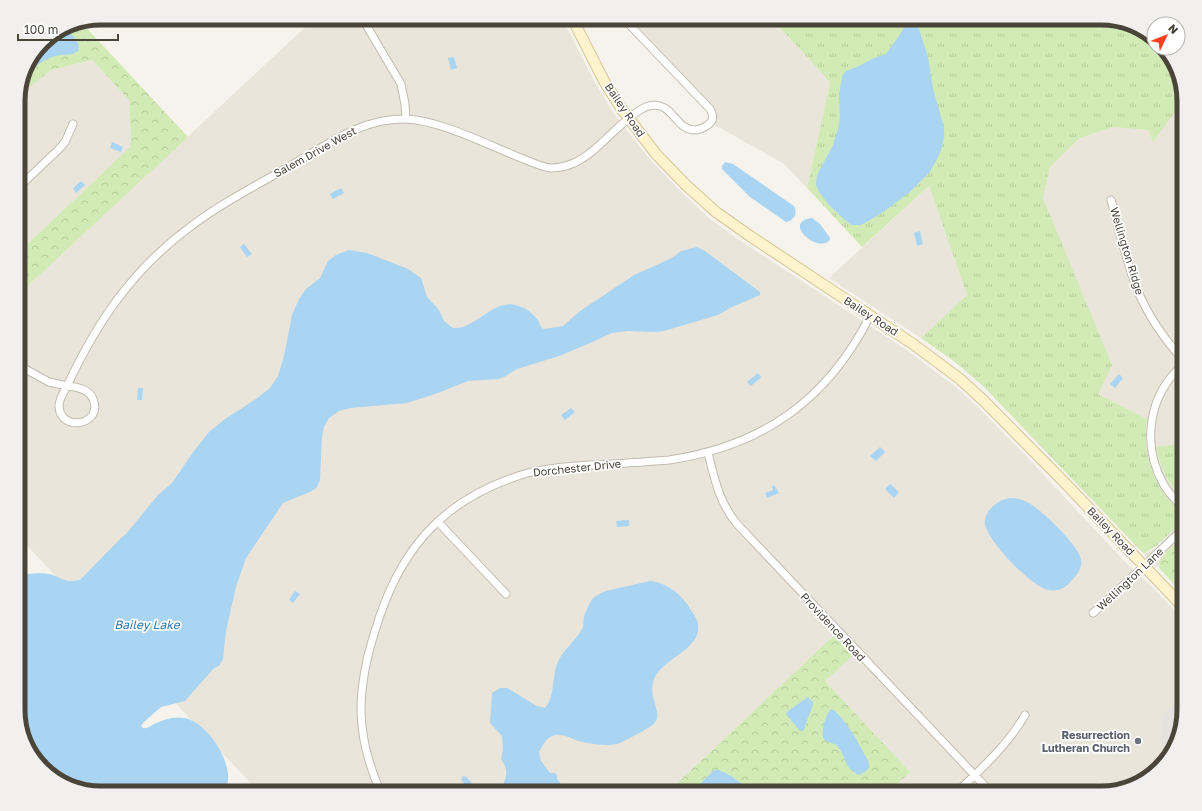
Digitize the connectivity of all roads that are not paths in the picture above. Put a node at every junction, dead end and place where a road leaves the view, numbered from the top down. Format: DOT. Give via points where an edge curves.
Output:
graph roads {
  1 [pos="366,25"];
  2 [pos="576,25"];
  3 [pos="630,25"];
  4 [pos="406,119"];
  5 [pos="628,119"];
  6 [pos="73,124"];
  7 [pos="25,179"];
  8 [pos="1111,200"];
  9 [pos="870,316"];
  10 [pos="1177,353"];
  11 [pos="25,370"];
  12 [pos="1177,371"];
  13 [pos="67,386"];
  14 [pos="708,453"];
  15 [pos="1177,501"];
  16 [pos="438,522"];
  17 [pos="1177,535"];
  18 [pos="1144,566"];
  19 [pos="506,594"];
  20 [pos="1177,601"];
  21 [pos="1093,613"];
  22 [pos="1025,715"];
  23 [pos="975,775"];
  24 [pos="984,785"];
  25 [pos="378,786"];
  26 [pos="963,786"];
  1 -- 4 [label="street" via="401,84 406,104"];
  2 -- 5 [label="main road, Bailey Road" via="608,88"];
  3 -- 5 [label="street, Salem Drive West" via="713,115 711,122 701,129 688,129 668,110 658,105 642,109"];
  4 -- 5 [label="street, Salem Drive West" via="436,124 535,164 552,168 572,164 584,157"];
  4 -- 13 [label="street, Salem Drive West" via="373,122 351,131 218,208 184,231 158,253 111,307 86,347"];
  5 -- 9 [label="main road, Bailey Road" via="665,164 712,209"];
  6 -- 7 [label="street" via="62,145"];
  8 -- 10 [label="street, Wellington Ridge" via="1128,264 1139,293 1155,323"];
  9 -- 14 [label="street, Dorchester Drive" via="838,367 803,403 758,434"];
  9 -- 18 [label="main road, Bailey Road" via="927,353 972,389"];
  11 -- 13 [label="street" via="53,384"];
  12 -- 15 [label="street" via="1159,397 1152,415 1150,436 1158,472"];
  13 -- 13 [label="street, Salem Drive West" via="59,405 62,416 77,424 87,420 94,412 92,396 84,390"];
  14 -- 16 [label="street, Dorchester Drive" via="669,460 548,469 520,475 473,495"];
  14 -- 23 [label="street, Providence Road" via="720,498 737,524"];
  16 -- 19 [label="street"];
  16 -- 25 [label="street, Dorchester Drive" via="415,546 394,580 381,611 366,663 361,689 363,735"];
  17 -- 18 [label="street, Wellington Lane"];
  18 -- 20 [label="main road, Bailey Road"];
  18 -- 21 [label="street, Wellington Lane"];
  22 -- 23 [label="street" via="1004,745"];
  23 -- 24 [label="street, Providence Road"];
  23 -- 26 [label="street"];
}
